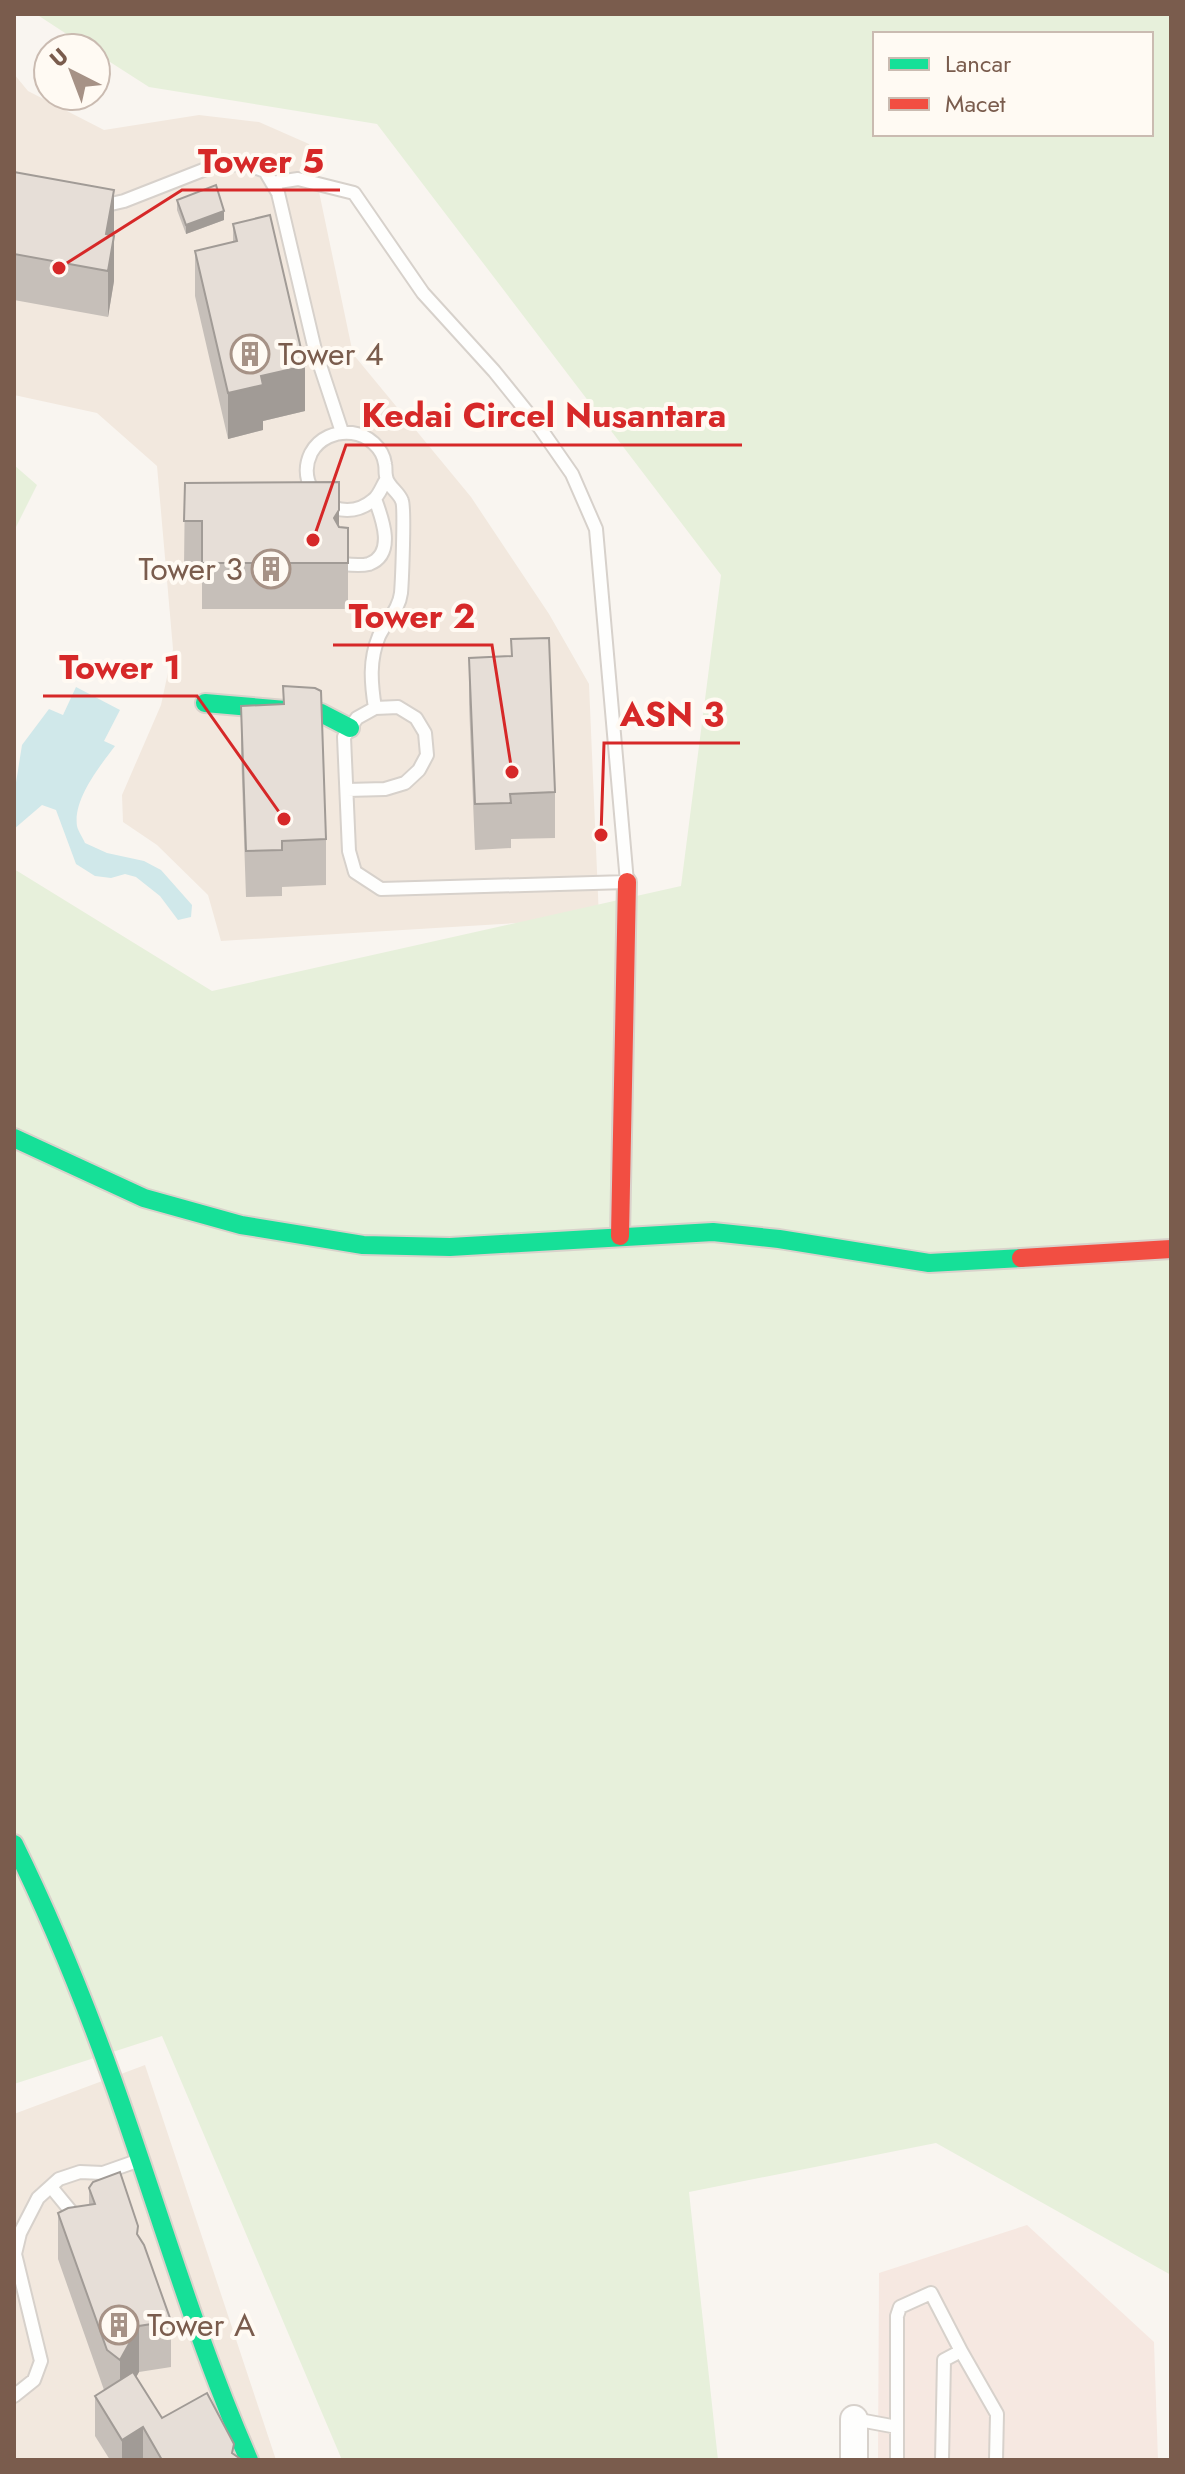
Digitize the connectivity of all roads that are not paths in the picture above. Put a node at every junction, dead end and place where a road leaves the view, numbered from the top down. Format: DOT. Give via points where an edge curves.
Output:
graph roads {
  1 [pos="272,183"];
  2 [pos="85,204"];
  3 [pos="342,432"];
  4 [pos="386,480"];
  5 [pos="375,499"];
  6 [pos="343,564"];
  7 [pos="205,703"];
  8 [pos="375,708"];
  9 [pos="350,728"];
  10 [pos="347,790"];
  11 [pos="627,882"];
  12 [pos="14,1138"];
  13 [pos="620,1236"];
  14 [pos="1171,1249"];
  15 [pos="14,1844"];
  16 [pos="140,2160"];
  17 [pos="51,2187"];
  18 [pos="84,2227"];
  19 [pos="961,2351"];
  20 [pos="14,2396"];
  21 [pos="854,2419"];
  22 [pos="897,2427"];
  23 [pos="249,2460"];
  24 [pos="854,2460"];
  25 [pos="897,2460"];
  26 [pos="942,2460"];
  27 [pos="996,2460"];
  1 -- 2 [label="lane" via="265,171 246,164 216,165 124,201 99,207"];
  1 -- 3 [label="lane"];
  1 -- 11 [label="lane" via="298,179 354,193 423,293 503,382 572,474 596,529"];
  3 -- 4 [label="lane" via="360,434 376,445 385,461"];
  3 -- 5 [label="lane" via="324,438 311,453 311,489 323,504 340,511 359,509"];
  4 -- 5 [label="lane"];
  4 -- 8 [label="lane" via="403,501 400,596 373,654"];
  5 -- 6 [label="lane" via="385,543 367,565"];
  7 -- 9 [label="street" via="321,713"];
  8 -- 9 [label="lane"];
  8 -- 10 [label="lane" via="398,707 416,718 425,733 427,755 405,783"];
  9 -- 10 [label="lane" via="344,737"];
  10 -- 11 [label="lane" via="355,872 381,889"];
  11 -- 13 [label="street"];
  12 -- 13 [label="street" via="144,1198 241,1225 363,1245 450,1247"];
  13 -- 14 [label="street" via="713,1232 929,1263"];
  15 -- 16 [label="street" via="73,1976"];
  16 -- 17 [label="lane" via="108,2177 80,2172"];
  16 -- 23 [label="street" via="146,2204"];
  17 -- 18 [label="lane"];
  17 -- 20 [label="lane" via="38,2198 15,2254 41,2361 34,2380"];
  19 -- 22 [label="lane" via="931,2293 900,2307"];
  19 -- 26 [label="lane" via="944,2360"];
  19 -- 27 [label="lane" via="997,2414"];
  21 -- 22 [label="lane"];
  21 -- 24 [label="street"];
  22 -- 25 [label="lane"];
}
